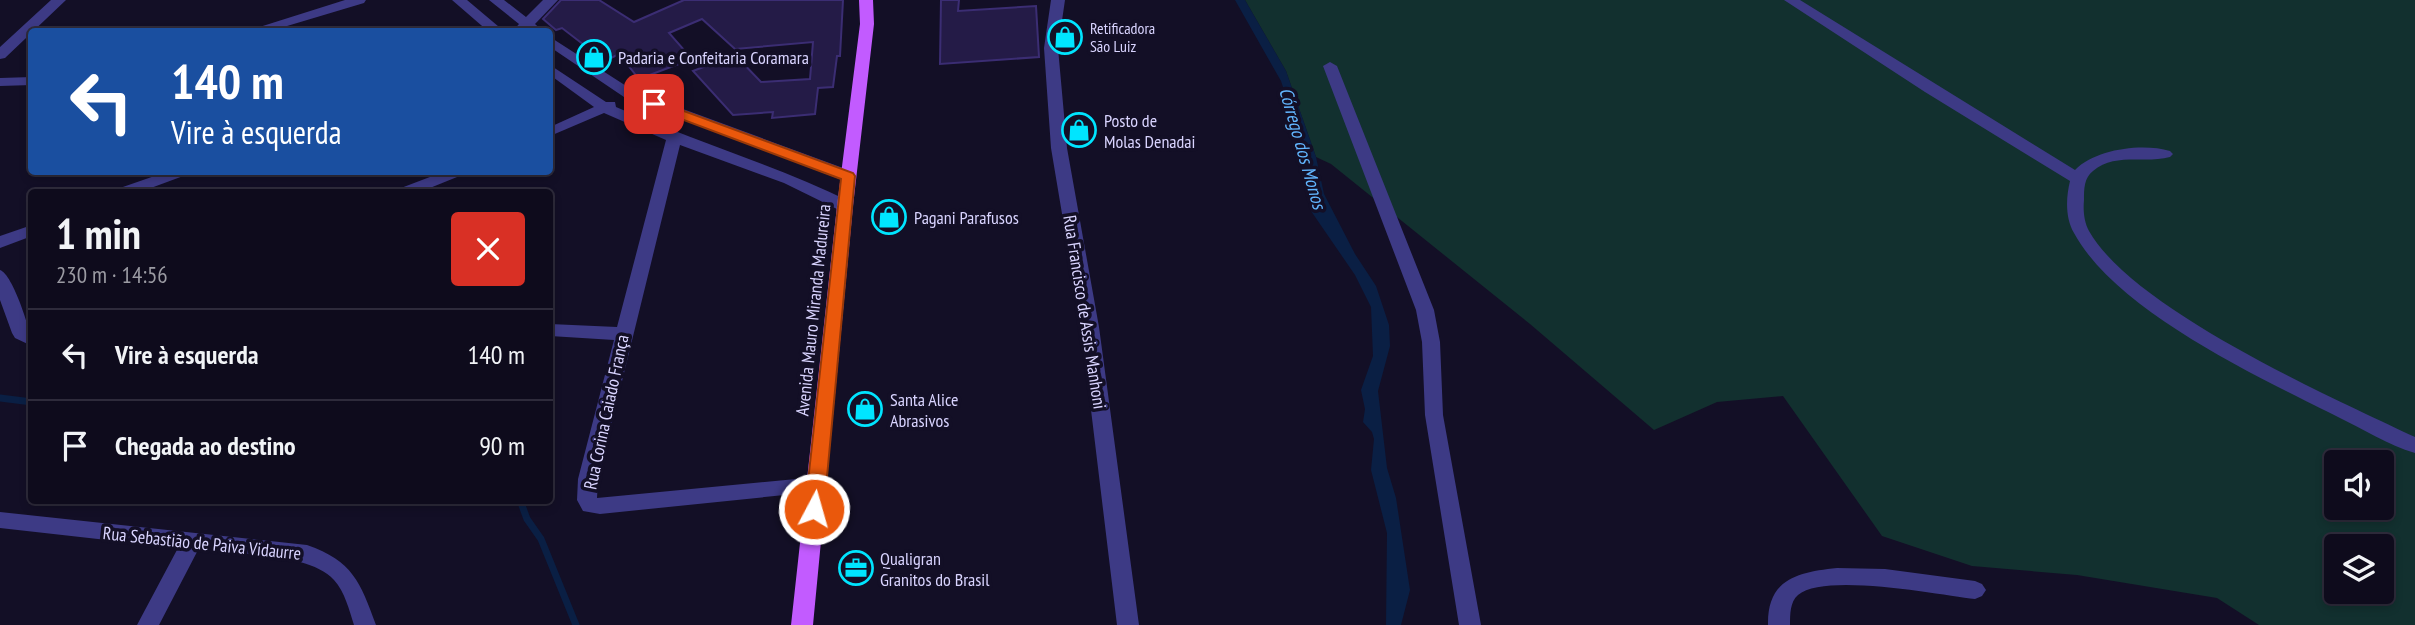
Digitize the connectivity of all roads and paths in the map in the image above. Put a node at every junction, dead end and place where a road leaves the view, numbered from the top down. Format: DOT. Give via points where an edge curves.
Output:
graph roads {
  1 [pos="59,0"];
  2 [pos="359,0"];
  3 [pos="486,0"];
  4 [pos="496,0"];
  5 [pos="551,0"];
  6 [pos="866,0"];
  7 [pos="1058,0"];
  8 [pos="1791,0"];
  9 [pos="464,4"];
  10 [pos="29,28"];
  11 [pos="264,28"];
  12 [pos="493,28"];
  13 [pos="526,28"];
  14 [pos="528,28"];
  15 [pos="28,29"];
  16 [pos="553,43"];
  17 [pos="0,55"];
  18 [pos="1330,66"];
  19 [pos="553,71"];
  20 [pos="28,81"];
  21 [pos="0,82"];
  22 [pos="629,94"];
  23 [pos="605,108"];
  24 [pos="553,131"];
  25 [pos="674,138"];
  26 [pos="2165,154"];
  27 [pos="172,175"];
  28 [pos="449,175"];
  29 [pos="848,176"];
  30 [pos="2078,179"];
  31 [pos="135,189"];
  32 [pos="414,189"];
  33 [pos="845,206"];
  34 [pos="28,232"];
  35 [pos="0,242"];
  36 [pos="0,276"];
  37 [pos="553,330"];
  38 [pos="623,334"];
  39 [pos="28,337"];
  40 [pos="2415,446"];
  41 [pos="817,485"];
  42 [pos="0,520"];
  43 [pos="191,543"];
  44 [pos="1975,590"];
  45 [pos="148,625"];
  46 [pos="365,625"];
  47 [pos="802,625"];
  48 [pos="1128,625"];
  49 [pos="1470,625"];
  50 [pos="1779,625"];
  1 -- 10 [label="street"];
  2 -- 11 [label="street"];
  3 -- 9 [label="street"];
  4 -- 13 [label="street"];
  5 -- 14 [label="street"];
  6 -- 29 [label="main road, Avenida Mauro Miranda Madureira"];
  7 -- 48 [label="street, Rua Francisco de Assis Manhoni" via="1051,48 1059,148 1090,327"];
  8 -- 30 [label="street"];
  9 -- 12 [label="street"];
  15 -- 17 [label="street"];
  16 -- 22 [label="street"];
  18 -- 49 [label="street" via="1425,310 1434,415"];
  19 -- 23 [label="street"];
  20 -- 21 [label="street"];
  22 -- 23 [label="street"];
  22 -- 29 [label="street"];
  23 -- 24 [label="street"];
  23 -- 25 [label="street"];
  25 -- 33 [label="street" via="790,179"];
  25 -- 38 [label="street, Rua Corina Caiado França"];
  26 -- 30 [label="street" via="2104,159 2087,165"];
  27 -- 31 [label="street"];
  28 -- 32 [label="street"];
  29 -- 33 [label="main road, Avenida Mauro Miranda Madureira"];
  30 -- 40 [label="street" via="2076,216 2081,233 2137,291 2205,336"];
  33 -- 41 [label="main road, Avenida Mauro Miranda Madureira"];
  34 -- 35 [label="street"];
  36 -- 39 [label="street" via="21,333"];
  37 -- 38 [label="street"];
  38 -- 41 [label="street, Rua Corina Caiado França" via="588,479 590,505"];
  41 -- 47 [label="main road, Avenida Mauro Miranda Madureira"];
  42 -- 43 [label="street, Rua Sebastião de Paiva Vidaurre"];
  43 -- 45 [label="street"];
  43 -- 46 [label="street, Rua Sebastião de Paiva Vidaurre" via="307,554 332,564 346,578"];
  44 -- 50 [label="street" via="1843,576 1816,579 1795,584 1782,598"];
}
